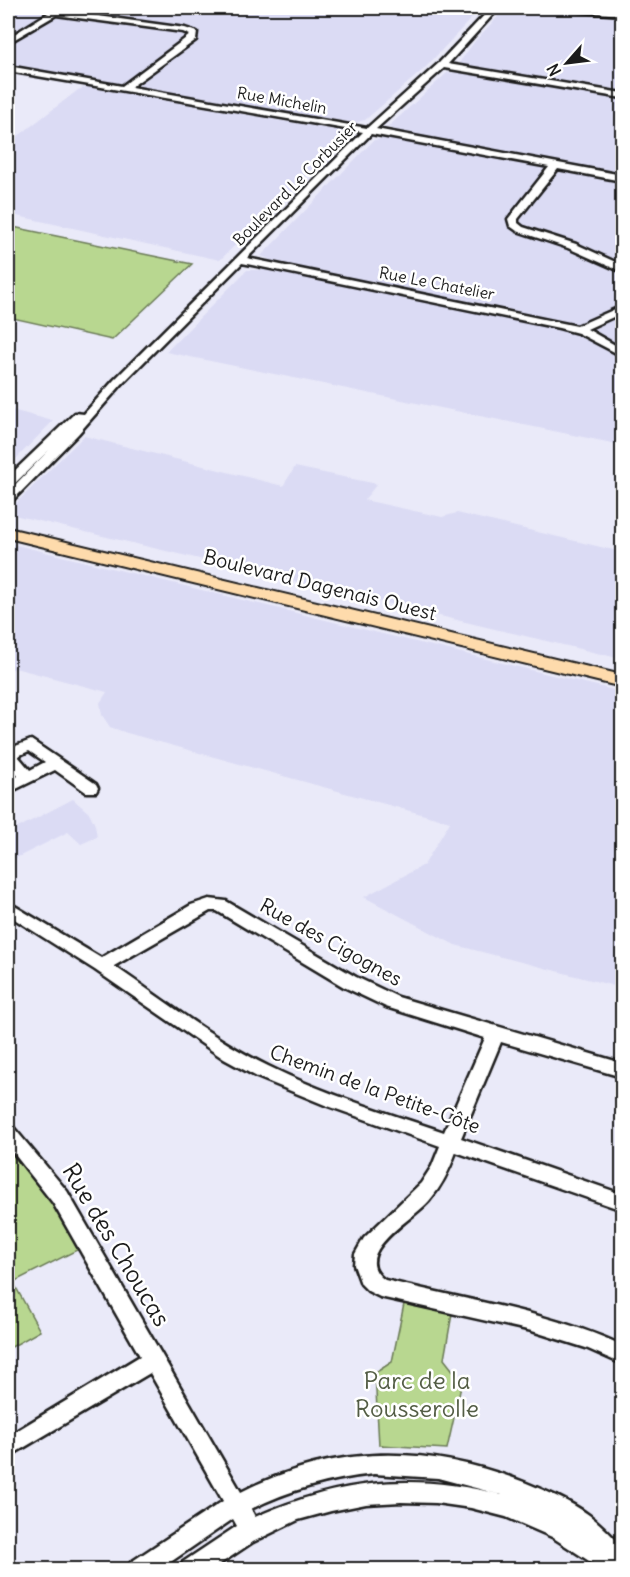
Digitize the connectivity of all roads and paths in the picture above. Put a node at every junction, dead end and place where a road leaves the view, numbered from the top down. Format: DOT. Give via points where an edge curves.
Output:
graph roads {
  1 [pos="495,8"];
  2 [pos="557,8"];
  3 [pos="57,10"];
  4 [pos="622,13"];
  5 [pos="8,41"];
  6 [pos="442,65"];
  7 [pos="8,69"];
  8 [pos="124,88"];
  9 [pos="622,96"];
  10 [pos="370,130"];
  11 [pos="556,165"];
  12 [pos="622,177"];
  13 [pos="240,260"];
  14 [pos="622,269"];
  15 [pos="622,309"];
  16 [pos="579,330"];
  17 [pos="622,352"];
  18 [pos="118,382"];
  19 [pos="8,483"];
  20 [pos="8,498"];
  21 [pos="8,522"];
  22 [pos="8,533"];
  23 [pos="622,669"];
  24 [pos="622,681"];
  25 [pos="56,763"];
  26 [pos="28,777"];
  27 [pos="8,788"];
  28 [pos="91,788"];
  29 [pos="8,908"];
  30 [pos="101,966"];
  31 [pos="495,1035"];
  32 [pos="622,1070"];
  33 [pos="8,1132"];
  34 [pos="451,1142"];
  35 [pos="622,1202"];
  36 [pos="622,1355"];
  37 [pos="154,1359"];
  38 [pos="8,1447"];
  39 [pos="237,1505"];
  40 [pos="251,1530"];
  41 [pos="622,1562"];
  42 [pos="139,1569"];
  43 [pos="191,1569"];
  44 [pos="622,1569"];
  1 -- 6 [label="street, Boulevard Le Corbusier"];
  2 -- 4 [label="street"];
  3 -- 5 [label="street"];
  3 -- 8 [label="street" via="184,29 194,34"];
  6 -- 9 [label="street"];
  6 -- 10 [label="street, Boulevard Le Corbusier"];
  7 -- 8 [label="street, Rue Michelin"];
  8 -- 10 [label="street, Rue Michelin"];
  10 -- 11 [label="street, Rue Michelin"];
  10 -- 13 [label="street, Boulevard Le Corbusier"];
  11 -- 12 [label="street, Rue Michelin"];
  11 -- 14 [label="street" via="513,224"];
  13 -- 16 [label="street, Rue Le Chatelier"];
  13 -- 18 [label="street, Boulevard Le Corbusier"];
  15 -- 16 [label="street"];
  16 -- 17 [label="street, Rue Le Chatelier"];
  18 -- 19 [label="street, Boulevard Le Corbusier" via="62,429"];
  18 -- 20 [label="street, Boulevard Le Corbusier"];
  21 -- 23 [label="main road, Boulevard Dagenais Ouest"];
  22 -- 24 [label="main road, Boulevard Dagenais Ouest"];
  25 -- 26 [label="street"];
  25 -- 26 [label="street" via="33,746 22,747 11,753 10,759"];
  25 -- 28 [label="street"];
  26 -- 27 [label="street"];
  29 -- 30 [label="street, Chemin de la Petite-Côte"];
  30 -- 31 [label="street, Rue des Cigognes" via="191,913 215,904 381,997"];
  30 -- 34 [label="street, Chemin de la Petite-Côte" via="257,1069"];
  31 -- 32 [label="street, Rue des Cigognes"];
  31 -- 34 [label="street"];
  33 -- 37 [label="street, Rue des Choucas" via="57,1191"];
  34 -- 35 [label="street, Chemin de la Petite-Côte"];
  34 -- 36 [label="street" via="447,1158 427,1191 380,1232 369,1247 363,1263 368,1279 385,1289 530,1320"];
  37 -- 38 [label="street, Rue des Choucas"];
  37 -- 39 [label="street, Rue des Choucas"];
  39 -- 40 [label="street, Rue des Choucas"];
  39 -- 41 [label="street" via="280,1484 334,1468 423,1465 475,1476 548,1504 582,1524"];
  39 -- 42 [label="street"];
  40 -- 43 [label="street"];
  40 -- 44 [label="street" via="337,1498 385,1492 434,1492 499,1504 538,1519"];
}
